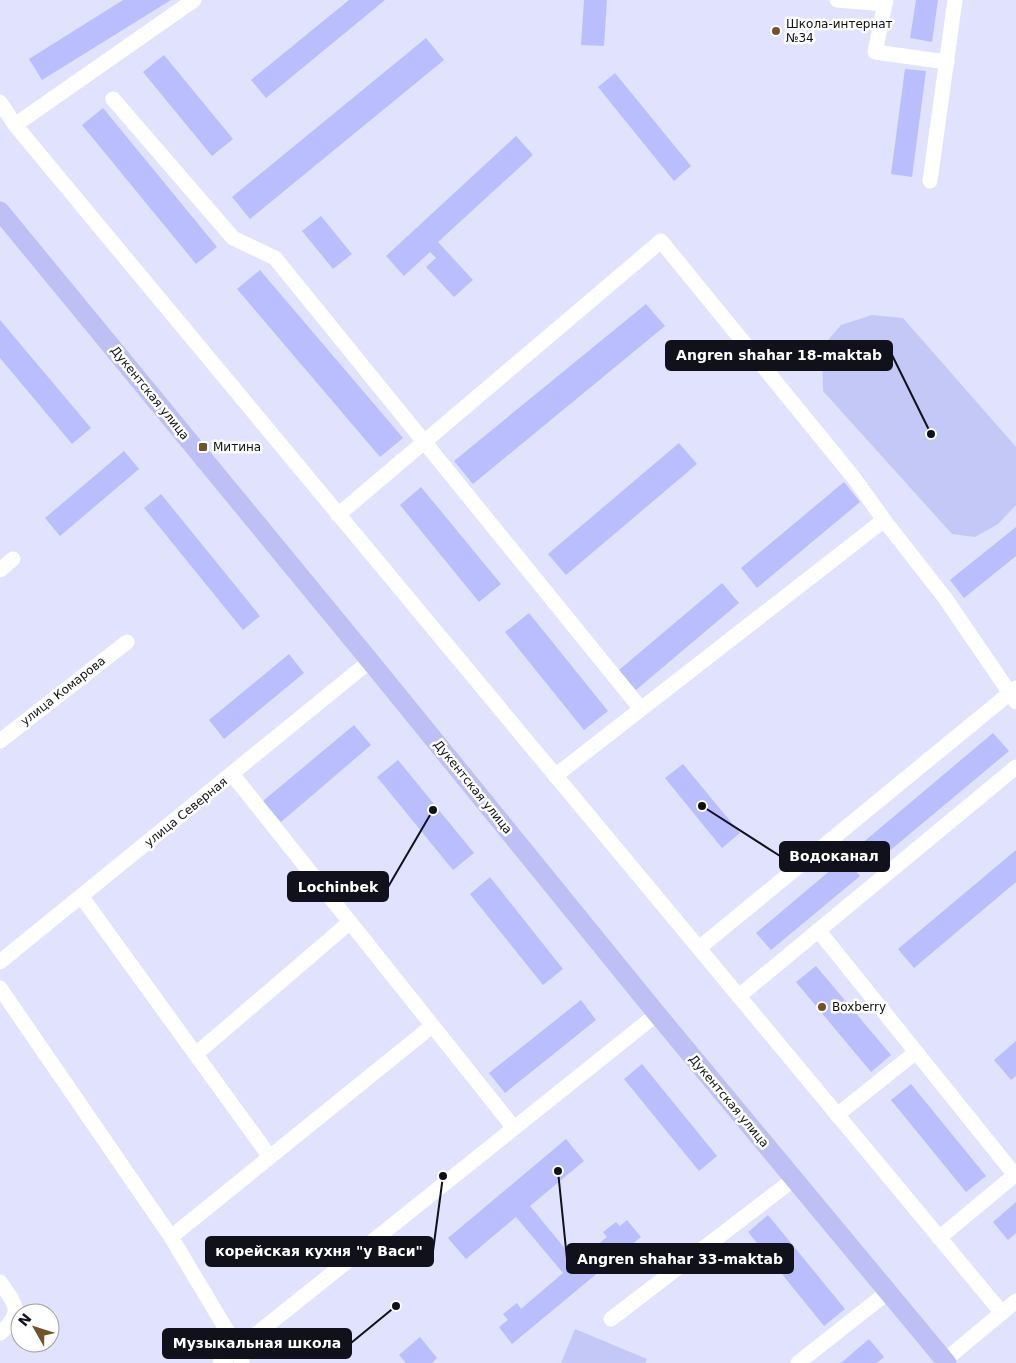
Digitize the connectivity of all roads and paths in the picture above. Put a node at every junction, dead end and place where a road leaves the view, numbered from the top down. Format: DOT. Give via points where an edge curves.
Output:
graph roads {
  1 [pos="194,0"];
  2 [pos="838,0"];
  3 [pos="956,0"];
  4 [pos="885,2"];
  5 [pos="947,62"];
  6 [pos="113,99"];
  7 [pos="0,102"];
  8 [pos="16,125"];
  9 [pos="930,181"];
  10 [pos="0,211"];
  11 [pos="425,442"];
  12 [pos="338,515"];
  13 [pos="884,520"];
  14 [pos="13,559"];
  15 [pos="0,570"];
  16 [pos="126,642"];
  17 [pos="370,661"];
  18 [pos="1014,695"];
  19 [pos="641,709"];
  20 [pos="0,741"];
  21 [pos="1016,767"];
  22 [pos="232,774"];
  23 [pos="556,776"];
  24 [pos="81,896"];
  25 [pos="350,922"];
  26 [pos="818,930"];
  27 [pos="699,948"];
  28 [pos="0,962"];
  29 [pos="0,988"];
  30 [pos="739,996"];
  31 [pos="657,1014"];
  32 [pos="432,1026"];
  33 [pos="916,1052"];
  34 [pos="196,1054"];
  35 [pos="837,1115"];
  36 [pos="514,1128"];
  37 [pos="270,1157"];
  38 [pos="1015,1175"];
  39 [pos="794,1179"];
  40 [pos="170,1237"];
  41 [pos="939,1238"];
  42 [pos="0,1282"];
  43 [pos="888,1292"];
  44 [pos="1016,1301"];
  45 [pos="1002,1313"];
  46 [pos="611,1319"];
  47 [pos="0,1333"];
  48 [pos="240,1356"];
  49 [pos="944,1362"];
  50 [pos="220,1363"];
  51 [pos="798,1363"];
  1 -- 8 [label="street"];
  2 -- 4 [label="street"];
  3 -- 5 [label="street"];
  4 -- 5 [label="street" via="874,52"];
  5 -- 9 [label="street"];
  6 -- 11 [label="street" via="233,238 275,258"];
  7 -- 8 [label="street"];
  8 -- 12 [label="street"];
  10 -- 17 [label="main road, Дукентская улица"];
  11 -- 12 [label="street"];
  11 -- 13 [label="street" via="661,241 854,478"];
  11 -- 19 [label="street"];
  12 -- 23 [label="street"];
  13 -- 18 [label="street"];
  13 -- 19 [label="street"];
  14 -- 15 [label="street"];
  16 -- 20 [label="street, улица Комарова"];
  17 -- 22 [label="street, улица Северная"];
  17 -- 31 [label="main road, Дукентская улица"];
  18 -- 27 [label="street"];
  19 -- 23 [label="street"];
  21 -- 26 [label="street"];
  22 -- 24 [label="street, улица Северная"];
  22 -- 25 [label="street"];
  23 -- 27 [label="street"];
  24 -- 28 [label="street, улица Северная"];
  24 -- 34 [label="street"];
  25 -- 32 [label="street"];
  25 -- 34 [label="street"];
  26 -- 30 [label="street"];
  26 -- 33 [label="street"];
  27 -- 30 [label="street"];
  29 -- 40 [label="street"];
  30 -- 35 [label="street"];
  31 -- 36 [label="street"];
  31 -- 39 [label="main road, Дукентская улица"];
  32 -- 36 [label="street"];
  32 -- 37 [label="street"];
  33 -- 35 [label="street"];
  33 -- 38 [label="street"];
  34 -- 37 [label="street"];
  35 -- 41 [label="street"];
  36 -- 48 [label="street"];
  37 -- 40 [label="street"];
  38 -- 41 [label="street"];
  39 -- 43 [label="main road, Дукентская улица"];
  39 -- 46 [label="street"];
  40 -- 48 [label="street"];
  41 -- 45 [label="street"];
  42 -- 47 [label="street" via="13,1300 16,1312 14,1320"];
  43 -- 49 [label="main road, Дукентская улица"];
  43 -- 51 [label="street"];
  44 -- 45 [label="street"];
  45 -- 49 [label="street"];
  48 -- 50 [label="street"];
}
